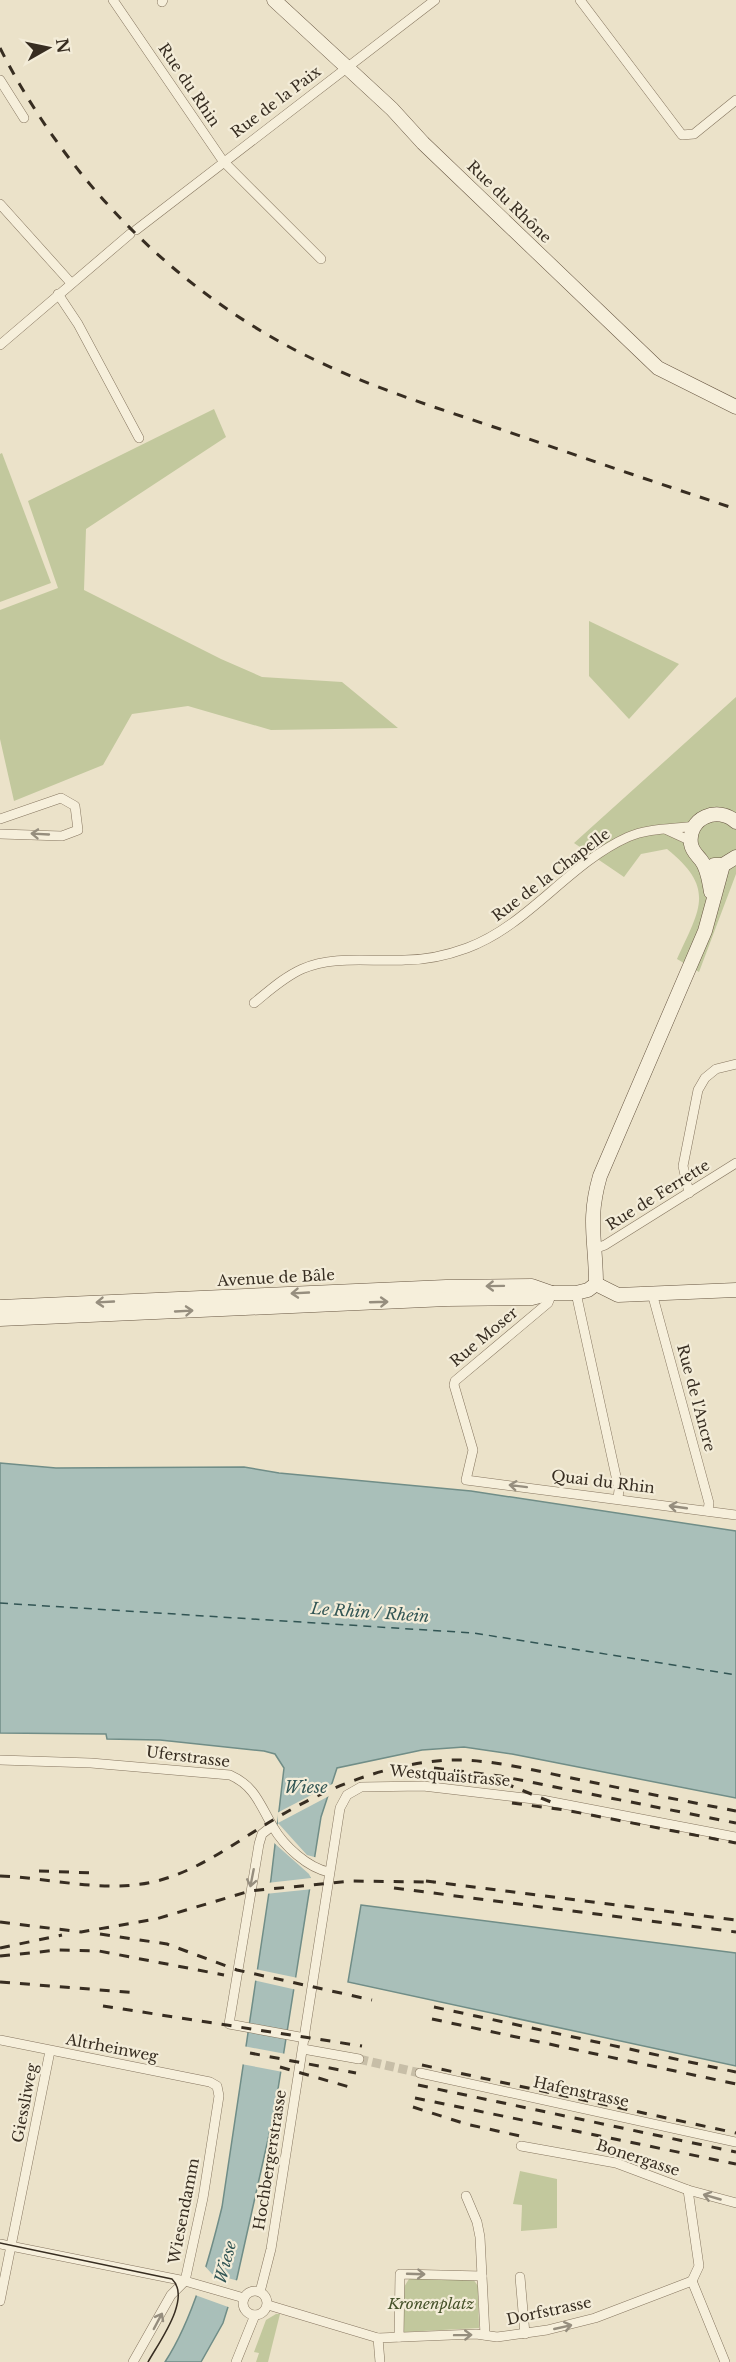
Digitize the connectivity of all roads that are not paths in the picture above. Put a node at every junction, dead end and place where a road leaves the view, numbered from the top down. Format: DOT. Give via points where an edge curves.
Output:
graph roads {
  1 [pos="113,0"];
  2 [pos="274,0"];
  3 [pos="435,0"];
  4 [pos="580,0"];
  5 [pos="346,68"];
  6 [pos="0,80"];
  7 [pos="736,100"];
  8 [pos="24,118"];
  9 [pos="223,161"];
  10 [pos="0,204"];
  11 [pos="321,259"];
  12 [pos="71,283"];
  13 [pos="58,294"];
  14 [pos="0,345"];
  15 [pos="736,407"];
  16 [pos="139,438"];
  17 [pos="734,818"];
  18 [pos="0,819"];
  19 [pos="695,825"];
  20 [pos="667,830"];
  21 [pos="0,834"];
  22 [pos="691,841"];
  23 [pos="736,857"];
  24 [pos="701,861"];
  25 [pos="723,865"];
  26 [pos="712,903"];
  27 [pos="254,1003"];
  28 [pos="736,1064"];
  29 [pos="736,1163"];
  30 [pos="689,1193"];
  31 [pos="594,1249"];
  32 [pos="596,1284"];
  33 [pos="736,1290"];
  34 [pos="552,1293"];
  35 [pos="576,1293"];
  36 [pos="652,1293"];
  37 [pos="0,1307"];
  38 [pos="0,1319"];
  39 [pos="466,1480"];
  40 [pos="618,1498"];
  41 [pos="708,1511"];
  42 [pos="736,1515"];
  43 [pos="0,1760"];
  44 [pos="274,1828"];
  45 [pos="736,1837"];
  46 [pos="329,1872"];
  47 [pos="305,2038"];
  48 [pos="0,2040"];
  49 [pos="303,2049"];
  50 [pos="50,2051"];
  51 [pos="358,2059"];
  52 [pos="420,2073"];
  53 [pos="217,2086"];
  54 [pos="736,2142"];
  55 [pos="522,2146"];
  56 [pos="688,2190"];
  57 [pos="466,2196"];
  58 [pos="736,2204"];
  59 [pos="0,2244"];
  60 [pos="12,2246"];
  61 [pos="482,2276"];
  62 [pos="520,2277"];
  63 [pos="692,2281"];
  64 [pos="189,2283"];
  65 [pos="260,2292"];
  66 [pos="242,2298"];
  67 [pos="0,2301"];
  68 [pos="267,2305"];
  69 [pos="255,2315"];
  70 [pos="525,2334"];
  71 [pos="485,2335"];
  72 [pos="399,2337"];
  73 [pos="378,2338"];
  74 [pos="133,2362"];
  75 [pos="236,2362"];
  76 [pos="380,2362"];
  77 [pos="725,2362"];
  1 -- 9 [label="street, Rue du Rhin"];
  2 -- 5 [label="main road, Rue du Rhône"];
  3 -- 5 [label="street, Rue de la Paix"];
  4 -- 7 [label="street" via="682,135 694,135"];
  5 -- 9 [label="street, Rue de la Paix"];
  5 -- 15 [label="main road, Rue du Rhône" via="658,368"];
  6 -- 8 [label="street"];
  9 -- 11 [label="street, Rue du Rhin"];
  9 -- 12 [label="street, Rue de la Paix"];
  10 -- 12 [label="street"];
  12 -- 13 [label="street, Rue de la Paix"];
  13 -- 14 [label="street, Rue de la Paix"];
  13 -- 16 [label="street"];
  17 -- 19 [label="main road" via="707,815"];
  18 -- 21 [label="street, one-way" via="61,798 75,806 78,830 62,836"];
  19 -- 20 [label="street, Rue de la Chapelle"];
  19 -- 22 [label="main road"];
  20 -- 22 [label="street"];
  20 -- 27 [label="street, Rue de la Chapelle" via="629,837 612,846 520,918 478,944 419,959 321,963 287,976"];
  22 -- 24 [label="main road"];
  23 -- 25 [label="main road"];
  24 -- 25 [label="main road"];
  24 -- 26 [label="main road" via="709,877"];
  25 -- 26 [label="main road"];
  26 -- 31 [label="main road" via="705,931 600,1176 592,1205"];
  28 -- 30 [label="street" via="716,1069 698,1090 683,1166"];
  29 -- 30 [label="street, Rue de Ferrette"];
  30 -- 31 [label="street, Rue de Ferrette"];
  31 -- 32 [label="main road"];
  32 -- 35 [label="main road, Avenue de Bâle"];
  32 -- 36 [label="main road" via="618,1295"];
  33 -- 36 [label="main road"];
  34 -- 35 [label="main road, Avenue de Bâle"];
  34 -- 37 [label="main road, Avenue de Bâle, one-way" via="532,1286 446,1287"];
  38 -- 34 [label="main road, Avenue de Bâle, one-way" via="532,1298"];
  34 -- 39 [label="street, Rue Moser" via="548,1303 455,1381 473,1450"];
  35 -- 40 [label="street"];
  36 -- 41 [label="street, Rue de l'Ancre"];
  40 -- 39 [label="street, Quai du Rhin, one-way"];
  41 -- 40 [label="street, Quai du Rhin, one-way"];
  41 -- 42 [label="street, Quai du Rhin"];
  43 -- 44 [label="street, Uferstrasse" via="230,1775 257,1795"];
  44 -- 46 [label="street, Uferstrasse" via="310,1866"];
  44 -- 47 [label="street, one-way" via="262,1834 249,1891 229,2024"];
  45 -- 46 [label="street, Westquaistrasse" via="542,1800 423,1786 361,1787 342,1800"];
  46 -- 47 [label="street, Westquaistrasse"];
  47 -- 49 [label="street, Westquaistrasse"];
  48 -- 50 [label="street, Altrheinweg"];
  49 -- 51 [label="street"];
  49 -- 65 [label="street, Hochbergerstrasse" via="271,2249"];
  50 -- 53 [label="street, Altrheinweg"];
  50 -- 60 [label="street, Giessliweg"];
  52 -- 54 [label="street, Hafenstrasse"];
  53 -- 64 [label="street, Wiesendamm" via="219,2096"];
  55 -- 56 [label="street, Bonergasse" via="616,2163"];
  58 -- 56 [label="street, one-way"];
  56 -- 63 [label="street, Bonergasse" via="699,2266"];
  57 -- 61 [label="street" via="479,2228"];
  59 -- 60 [label="street"];
  60 -- 64 [label="street"];
  60 -- 67 [label="street, Giessliweg"];
  61 -- 71 [label="street"];
  72 -- 61 [label="street, one-way" via="400,2274"];
  62 -- 70 [label="street"];
  70 -- 63 [label="street, Dorfstrasse, one-way" via="595,2318"];
  63 -- 77 [label="street"];
  64 -- 66 [label="street"];
  74 -- 64 [label="street, Wiesendamm, one-way" via="171,2295"];
  65 -- 66 [label="street"];
  65 -- 68 [label="street"];
  66 -- 69 [label="street" via="246,2311"];
  68 -- 69 [label="street"];
  68 -- 73 [label="street, Dorfstrasse"];
  69 -- 75 [label="street"];
  70 -- 71 [label="street, Dorfstrasse"];
  72 -- 71 [label="street, Dorfstrasse, one-way"];
  72 -- 73 [label="street, Dorfstrasse"];
  73 -- 76 [label="street"];
}
